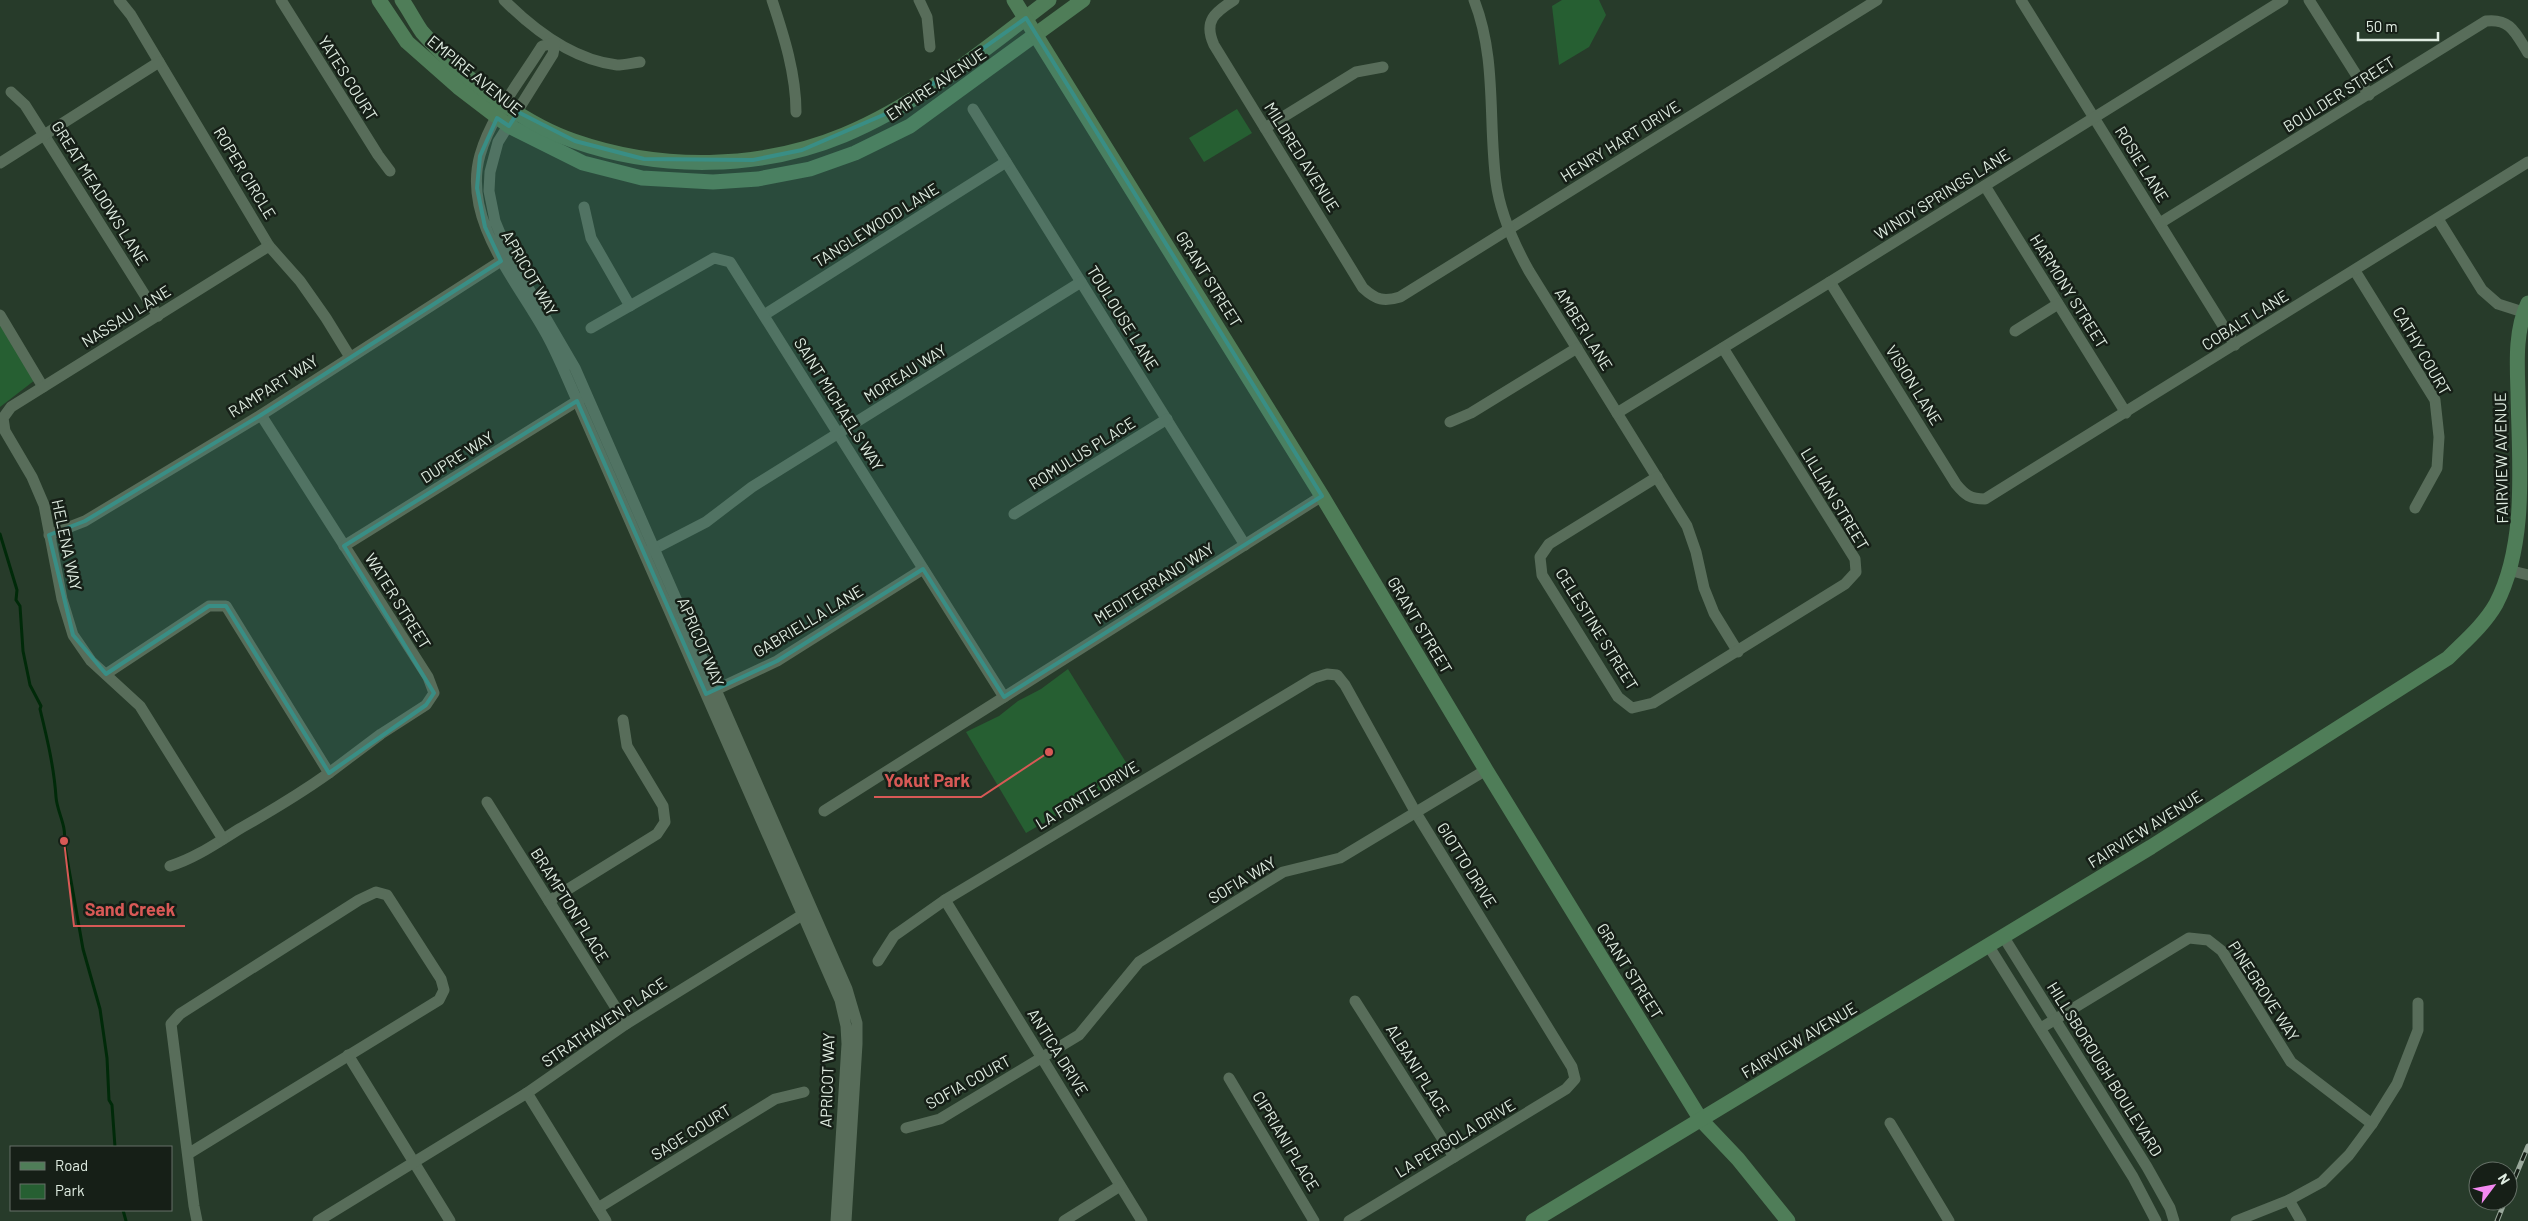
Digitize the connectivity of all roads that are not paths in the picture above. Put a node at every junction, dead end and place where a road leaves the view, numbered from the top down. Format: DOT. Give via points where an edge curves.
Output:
graph roads {
  1 [pos="119,0"];
  2 [pos="280,0"];
  3 [pos="379,0"];
  4 [pos="402,0"];
  5 [pos="504,0"];
  6 [pos="772,0"];
  7 [pos="919,0"];
  8 [pos="1014,0"];
  9 [pos="1049,0"];
  10 [pos="1083,0"];
  11 [pos="1234,0"];
  12 [pos="1474,0"];
  13 [pos="2021,0"];
  14 [pos="2283,0"];
  15 [pos="2309,0"];
  16 [pos="1874,1"];
  17 [pos="1026,18"];
  18 [pos="1037,35"];
  19 [pos="555,43"];
  20 [pos="930,47"];
  21 [pos="2528,53"];
  22 [pos="159,62"];
  23 [pos="640,62"];
  24 [pos="1384,67"];
  25 [pos="11,92"];
  26 [pos="2369,95"];
  27 [pos="512,108"];
  28 [pos="973,109"];
  29 [pos="796,112"];
  30 [pos="2093,116"];
  31 [pos="503,122"];
  32 [pos="1265,128"];
  33 [pos="44,135"];
  34 [pos="1006,162"];
  35 [pos="2528,162"];
  36 [pos="0,163"];
  37 [pos="390,172"];
  38 [pos="1985,186"];
  39 [pos="584,207"];
  40 [pos="2438,219"];
  41 [pos="2160,224"];
  42 [pos="1509,229"];
  43 [pos="270,246"];
  44 [pos="505,258"];
  45 [pos="2355,271"];
  46 [pos="1081,282"];
  47 [pos="1830,282"];
  48 [pos="1378,300"];
  49 [pos="2058,304"];
  50 [pos="630,306"];
  51 [pos="2526,308"];
  52 [pos="0,315"];
  53 [pos="764,315"];
  54 [pos="158,316"];
  55 [pos="591,328"];
  56 [pos="2015,330"];
  57 [pos="2235,345"];
  58 [pos="1577,348"];
  59 [pos="1724,348"];
  60 [pos="350,357"];
  61 [pos="44,387"];
  62 [pos="582,398"];
  63 [pos="1617,413"];
  64 [pos="2126,413"];
  65 [pos="260,415"];
  66 [pos="3,418"];
  67 [pos="1167,419"];
  68 [pos="1450,422"];
  69 [pos="838,434"];
  70 [pos="1657,477"];
  71 [pos="1322,496"];
  72 [pos="1975,499"];
  73 [pos="2415,508"];
  74 [pos="1014,514"];
  75 [pos="49,535"];
  76 [pos="1246,545"];
  77 [pos="344,546"];
  78 [pos="649,551"];
  79 [pos="923,569"];
  80 [pos="2512,571"];
  81 [pos="2528,575"];
  82 [pos="1738,652"];
  83 [pos="106,674"];
  84 [pos="1326,674"];
  85 [pos="711,692"];
  86 [pos="1004,697"];
  87 [pos="623,720"];
  88 [pos="1486,770"];
  89 [pos="329,773"];
  90 [pos="487,802"];
  91 [pos="824,811"];
  92 [pos="1416,813"];
  93 [pos="224,839"];
  94 [pos="170,866"];
  95 [pos="945,900"];
  96 [pos="549,901"];
  97 [pos="806,912"];
  98 [pos="2003,936"];
  99 [pos="1988,945"];
  100 [pos="878,961"];
  101 [pos="1355,1001"];
  102 [pos="2418,1003"];
  103 [pos="2055,1019"];
  104 [pos="626,1024"];
  105 [pos="2041,1028"];
  106 [pos="348,1055"];
  107 [pos="1043,1058"];
  108 [pos="1229,1078"];
  109 [pos="1575,1079"];
  110 [pos="804,1092"];
  111 [pos="527,1093"];
  112 [pos="1701,1120"];
  113 [pos="1890,1123"];
  114 [pos="2372,1124"];
  115 [pos="906,1128"];
  116 [pos="188,1154"];
  117 [pos="1454,1157"];
  118 [pos="414,1161"];
  119 [pos="1120,1186"];
  120 [pos="2290,1200"];
  121 [pos="598,1208"];
  122 [pos="197,1221"];
  123 [pos="318,1221"];
  124 [pos="450,1221"];
  125 [pos="606,1221"];
  126 [pos="836,1221"];
  127 [pos="846,1221"];
  128 [pos="1064,1221"];
  129 [pos="1142,1221"];
  130 [pos="1314,1221"];
  131 [pos="1349,1221"];
  132 [pos="1533,1221"];
  133 [pos="1788,1221"];
  134 [pos="1949,1221"];
  135 [pos="2156,1221"];
  136 [pos="2174,1221"];
  137 [pos="2236,1221"];
  138 [pos="2301,1221"];
  1 -- 22 [label="street, ROPER CIRCLE"];
  2 -- 37 [label="street, YATES COURT"];
  3 -- 31 [label="street, EMPIRE AVENUE" via="408,42"];
  4 -- 27 [label="street, EMPIRE AVENUE" via="421,30 451,62"];
  5 -- 19 [label="street"];
  6 -- 29 [label="street" via="784,35 796,94"];
  7 -- 20 [label="street" via="927,17"];
  8 -- 17 [label="street"];
  9 -- 17 [label="street, EMPIRE AVENUE"];
  10 -- 18 [label="street, EMPIRE AVENUE"];
  11 -- 32 [label="street, MILDRED AVENUE" via="1212,17 1209,35"];
  12 -- 42 [label="street, AMBER LANE" via="1489,60 1496,183"];
  13 -- 30 [label="street, ROSIE LANE"];
  14 -- 30 [label="street, WINDY SPRINGS LANE"];
  15 -- 26 [label="street"];
  16 -- 42 [label="street, HENRY HART DRIVE"];
  17 -- 18 [label="street, GRANT STREET"];
  17 -- 27 [label="street, EMPIRE AVENUE" via="897,109 845,135 802,150 753,160 644,159 575,141"];
  18 -- 31 [label="street, EMPIRE AVENUE" via="910,126 855,153 819,166 758,179 713,182 642,178 583,163"];
  18 -- 71 [label="street, GRANT STREET"];
  19 -- 23 [label="street" via="602,62 618,65"];
  19 -- 27 [label="street, APRICOT WAY" via="542,46"];
  21 -- 26 [label="street, BOULDER STREET" via="2509,25 2499,20 2486,21"];
  22 -- 33 [label="street"];
  22 -- 43 [label="street, ROPER CIRCLE"];
  24 -- 32 [label="street" via="1356,72"];
  25 -- 33 [label="street, GREAT MEADOWS LANE" via="25,106"];
  26 -- 41 [label="street, BOULDER STREET"];
  27 -- 31 [label="street, APRICOT WAY"];
  28 -- 34 [label="street, TOULOUSE LANE"];
  30 -- 38 [label="street, WINDY SPRINGS LANE"];
  30 -- 41 [label="street, ROSIE LANE"];
  31 -- 44 [label="street, APRICOT WAY" via="480,156 477,188 485,227"];
  32 -- 48 [label="street, MILDRED AVENUE" via="1363,288"];
  33 -- 36 [label="street"];
  33 -- 54 [label="street, GREAT MEADOWS LANE"];
  34 -- 46 [label="street, TOULOUSE LANE"];
  34 -- 53 [label="street, TANGLEWOOD LANE"];
  35 -- 40 [label="street, COBALT LANE"];
  38 -- 47 [label="street, WINDY SPRINGS LANE"];
  38 -- 49 [label="street, HARMONY STREET"];
  39 -- 50 [label="street" via="591,238"];
  40 -- 45 [label="street, COBALT LANE"];
  40 -- 51 [label="street" via="2482,290 2498,304"];
  41 -- 57 [label="street, ROSIE LANE"];
  42 -- 48 [label="street, HENRY HART DRIVE" via="1400,297"];
  42 -- 58 [label="street, AMBER LANE" via="1529,271"];
  43 -- 54 [label="street, NASSAU LANE"];
  43 -- 60 [label="street, ROPER CIRCLE" via="316,303"];
  44 -- 60 [label="street, RAMPART WAY"];
  44 -- 62 [label="street, APRICOT WAY"];
  45 -- 57 [label="street, COBALT LANE"];
  45 -- 73 [label="street, CATHY COURT" via="2435,400 2439,437 2437,468"];
  46 -- 67 [label="street, TOULOUSE LANE"];
  46 -- 69 [label="street, MOREAU WAY"];
  47 -- 59 [label="street, WINDY SPRINGS LANE"];
  47 -- 72 [label="street, VISION LANE" via="1956,484 1965,495"];
  49 -- 56 [label="street"];
  49 -- 64 [label="street, HARMONY STREET"];
  50 -- 53 [label="street, SAINT MICHAELS WAY" via="714,258 730,262"];
  50 -- 55 [label="street, SAINT MICHAELS WAY"];
  51 -- 80 [label="street, FAIRVIEW AVENUE" via="2517,355 2521,522"];
  52 -- 61 [label="street"];
  53 -- 69 [label="street, SAINT MICHAELS WAY"];
  54 -- 61 [label="street, NASSAU LANE"];
  57 -- 64 [label="street, COBALT LANE"];
  58 -- 63 [label="street, AMBER LANE"];
  58 -- 68 [label="street" via="1471,413"];
  59 -- 63 [label="street, WINDY SPRINGS LANE"];
  59 -- 82 [label="street, LILLIAN STREET" via="1854,559 1856,572 1845,584"];
  60 -- 65 [label="street, RAMPART WAY"];
  61 -- 66 [label="street, NASSAU LANE" via="11,407"];
  62 -- 77 [label="street, DUPRE WAY"];
  62 -- 78 [label="street, APRICOT WAY"];
  63 -- 70 [label="street, AMBER LANE"];
  64 -- 72 [label="street, COBALT LANE" via="1985,499"];
  65 -- 75 [label="street, RAMPART WAY" via="84,520"];
  65 -- 77 [label="street, WATER STREET"];
  66 -- 75 [label="street, HELENA WAY" via="5,431 44,505"];
  67 -- 74 [label="street, ROMULUS PLACE"];
  67 -- 76 [label="street, TOULOUSE LANE"];
  69 -- 78 [label="street, MOREAU WAY" via="752,487 706,522"];
  69 -- 79 [label="street, SAINT MICHAELS WAY"];
  70 -- 82 [label="street, AMBER LANE" via="1687,526 1704,588"];
  70 -- 82 [label="street, CELESTINE STREET" via="1549,544 1540,557 1542,575 1618,697 1632,708 1653,703"];
  71 -- 76 [label="street, MEDITERRANO WAY"];
  71 -- 88 [label="street, GRANT STREET"];
  75 -- 83 [label="street, HELENA WAY" via="73,635 91,661"];
  76 -- 86 [label="street, MEDITERRANO WAY"];
  77 -- 89 [label="street, WATER STREET" via="428,677 434,693 426,705"];
  78 -- 85 [label="street, APRICOT WAY"];
  79 -- 85 [label="street, GABRIELLA LANE" via="777,661"];
  79 -- 86 [label="street, SAINT MICHAELS WAY"];
  80 -- 81 [label="street"];
  80 -- 98 [label="street, FAIRVIEW AVENUE" via="2496,604 2448,658 2151,847"];
  83 -- 89 [label="street" via="209,606 226,606"];
  83 -- 93 [label="street, HELENA WAY" via="140,706"];
  84 -- 92 [label="street, GIOTTO DRIVE" via="1337,675 1345,685"];
  84 -- 95 [label="street, LA FONTE DRIVE" via="1305,683"];
  85 -- 97 [label="street, APRICOT WAY"];
  86 -- 91 [label="street, MEDITERRANO WAY"];
  87 -- 96 [label="street" via="628,746 664,806 665,822 657,834"];
  88 -- 92 [label="street, SOFIA WAY"];
  88 -- 112 [label="street, GRANT STREET"];
  89 -- 93 [label="street" via="307,790"];
  90 -- 96 [label="street, BRAMPTON PLACE"];
  92 -- 107 [label="street, SOFIA WAY" via="1340,858 1283,872 1139,962 1079,1035"];
  92 -- 109 [label="street, GIOTTO DRIVE" via="1572,1067"];
  93 -- 94 [label="street"];
  95 -- 100 [label="street, LA FONTE DRIVE" via="894,936"];
  95 -- 107 [label="street, ANTICA DRIVE"];
  96 -- 104 [label="street, BRAMPTON PLACE"];
  97 -- 104 [label="street, STRATHAVEN PLACE"];
  97 -- 126 [label="street, APRICOT WAY" via="840,1000 846,1026"];
  97 -- 127 [label="street, APRICOT WAY" via="847,989 857,1023"];
  98 -- 99 [label="street, FAIRVIEW AVENUE"];
  98 -- 103 [label="street, HILLSBOROUGH BOULEVARD"];
  99 -- 105 [label="street, HILLSBOROUGH BOULEVARD"];
  99 -- 112 [label="street, FAIRVIEW AVENUE"];
  101 -- 117 [label="street, ALBANI PLACE"];
  102 -- 114 [label="street" via="2418,1030 2396,1084"];
  103 -- 105 [label="street, PINEGROVE WAY"];
  103 -- 114 [label="street, PINEGROVE WAY" via="2189,938 2208,940 2222,951 2291,1062"];
  103 -- 136 [label="street, HILLSBOROUGH BOULEVARD" via="2147,1167"];
  104 -- 111 [label="street, STRATHAVEN PLACE"];
  105 -- 135 [label="street, HILLSBOROUGH BOULEVARD" via="2133,1177"];
  106 -- 116 [label="street"];
  106 -- 116 [label="street" via="438,1000 444,990 441,979 387,895 376,892 188,1008 171,1024"];
  106 -- 118 [label="street"];
  107 -- 115 [label="street, SOFIA COURT" via="940,1119"];
  107 -- 119 [label="street, ANTICA DRIVE"];
  108 -- 130 [label="street, CIPRIANI PLACE"];
  109 -- 117 [label="street, LA PERGOLA DRIVE" via="1566,1090"];
  110 -- 121 [label="street, SAGE COURT" via="774,1099"];
  111 -- 118 [label="street, STRATHAVEN PLACE"];
  111 -- 121 [label="street"];
  112 -- 132 [label="street, FAIRVIEW AVENUE"];
  112 -- 133 [label="street, GRANT STREET" via="1738,1159"];
  113 -- 134 [label="street"];
  114 -- 120 [label="street" via="2349,1155 2322,1182"];
  116 -- 122 [label="street"];
  117 -- 131 [label="street, LA PERGOLA DRIVE"];
  118 -- 123 [label="street, STRATHAVEN PLACE"];
  118 -- 124 [label="street"];
  119 -- 128 [label="street"];
  119 -- 129 [label="street, ANTICA DRIVE"];
  120 -- 137 [label="street"];
  120 -- 138 [label="street"];
  121 -- 125 [label="street"];
}
